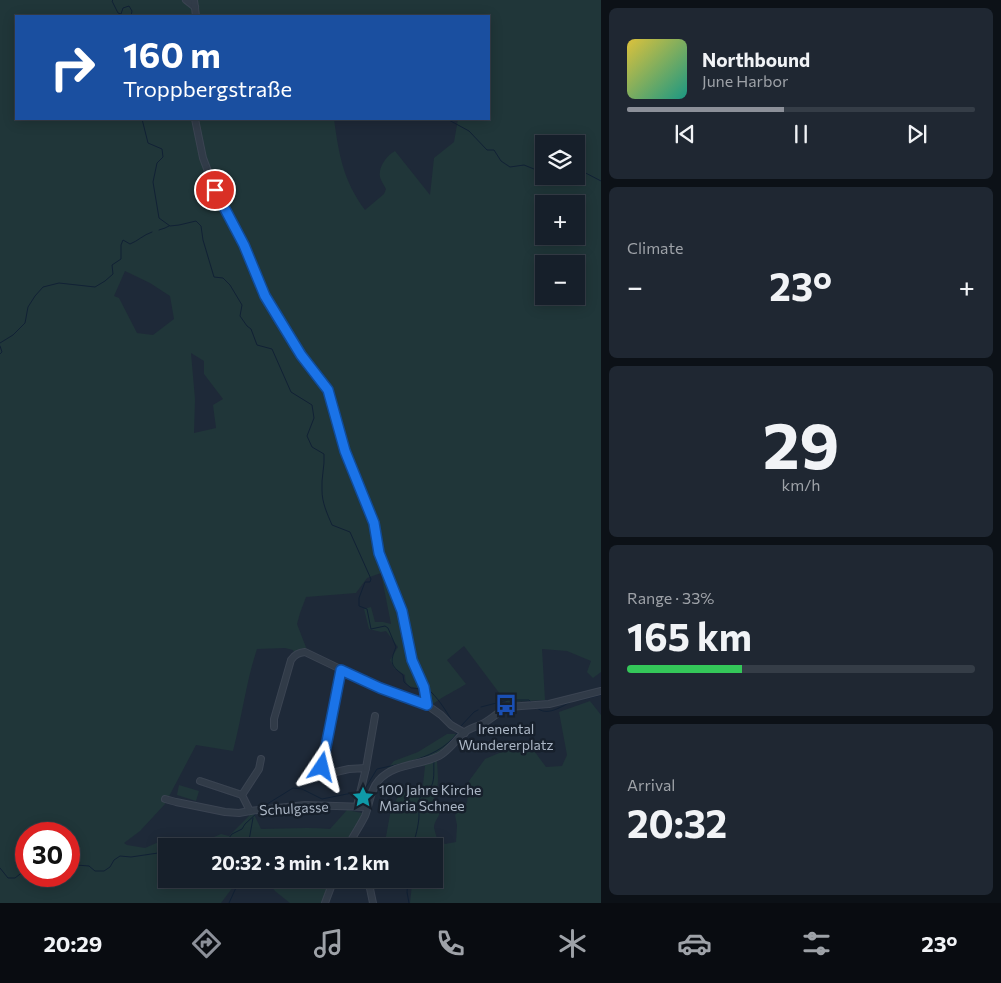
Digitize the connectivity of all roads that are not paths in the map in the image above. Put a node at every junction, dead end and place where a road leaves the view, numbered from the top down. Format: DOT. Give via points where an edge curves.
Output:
graph roads {
  1 [pos="186,0"];
  2 [pos="195,4"];
  3 [pos="195,120"];
  4 [pos="341,670"];
  5 [pos="601,691"];
  6 [pos="427,705"];
  7 [pos="375,716"];
  8 [pos="274,727"];
  9 [pos="463,732"];
  10 [pos="261,759"];
  11 [pos="366,768"];
  12 [pos="200,781"];
  13 [pos="242,796"];
  14 [pos="165,799"];
  15 [pos="357,806"];
  16 [pos="367,807"];
  17 [pos="250,811"];
  18 [pos="352,838"];
  19 [pos="331,888"];
  20 [pos="370,888"];
  21 [pos="325,903"];
  22 [pos="373,903"];
  1 -- 2 [label="street"];
  3 -- 6 [label="street" via="203,158 215,190 244,245 265,296 301,355 328,390 345,451 374,523 379,553 402,611 412,660 425,689"];
  4 -- 6 [label="street"];
  4 -- 8 [label="street" via="305,652 293,656"];
  4 -- 11 [label="street" via="323,771 327,774"];
  5 -- 9 [label="street" via="538,706 507,708"];
  6 -- 9 [label="street"];
  7 -- 11 [label="street"];
  9 -- 16 [label="street" via="446,752 388,772 378,781"];
  10 -- 13 [label="street, Schulgasse" via="259,769"];
  11 -- 15 [label="street"];
  12 -- 13 [label="street, Schulgasse"];
  13 -- 17 [label="street, Schulgasse"];
  14 -- 17 [label="street, Schulgasse" via="225,812"];
  15 -- 16 [label="street, Schulgasse"];
  15 -- 17 [label="street, Schulgasse" via="305,805"];
  16 -- 18 [label="street"];
  19 -- 21 [label="street"];
  20 -- 22 [label="street"];
}
